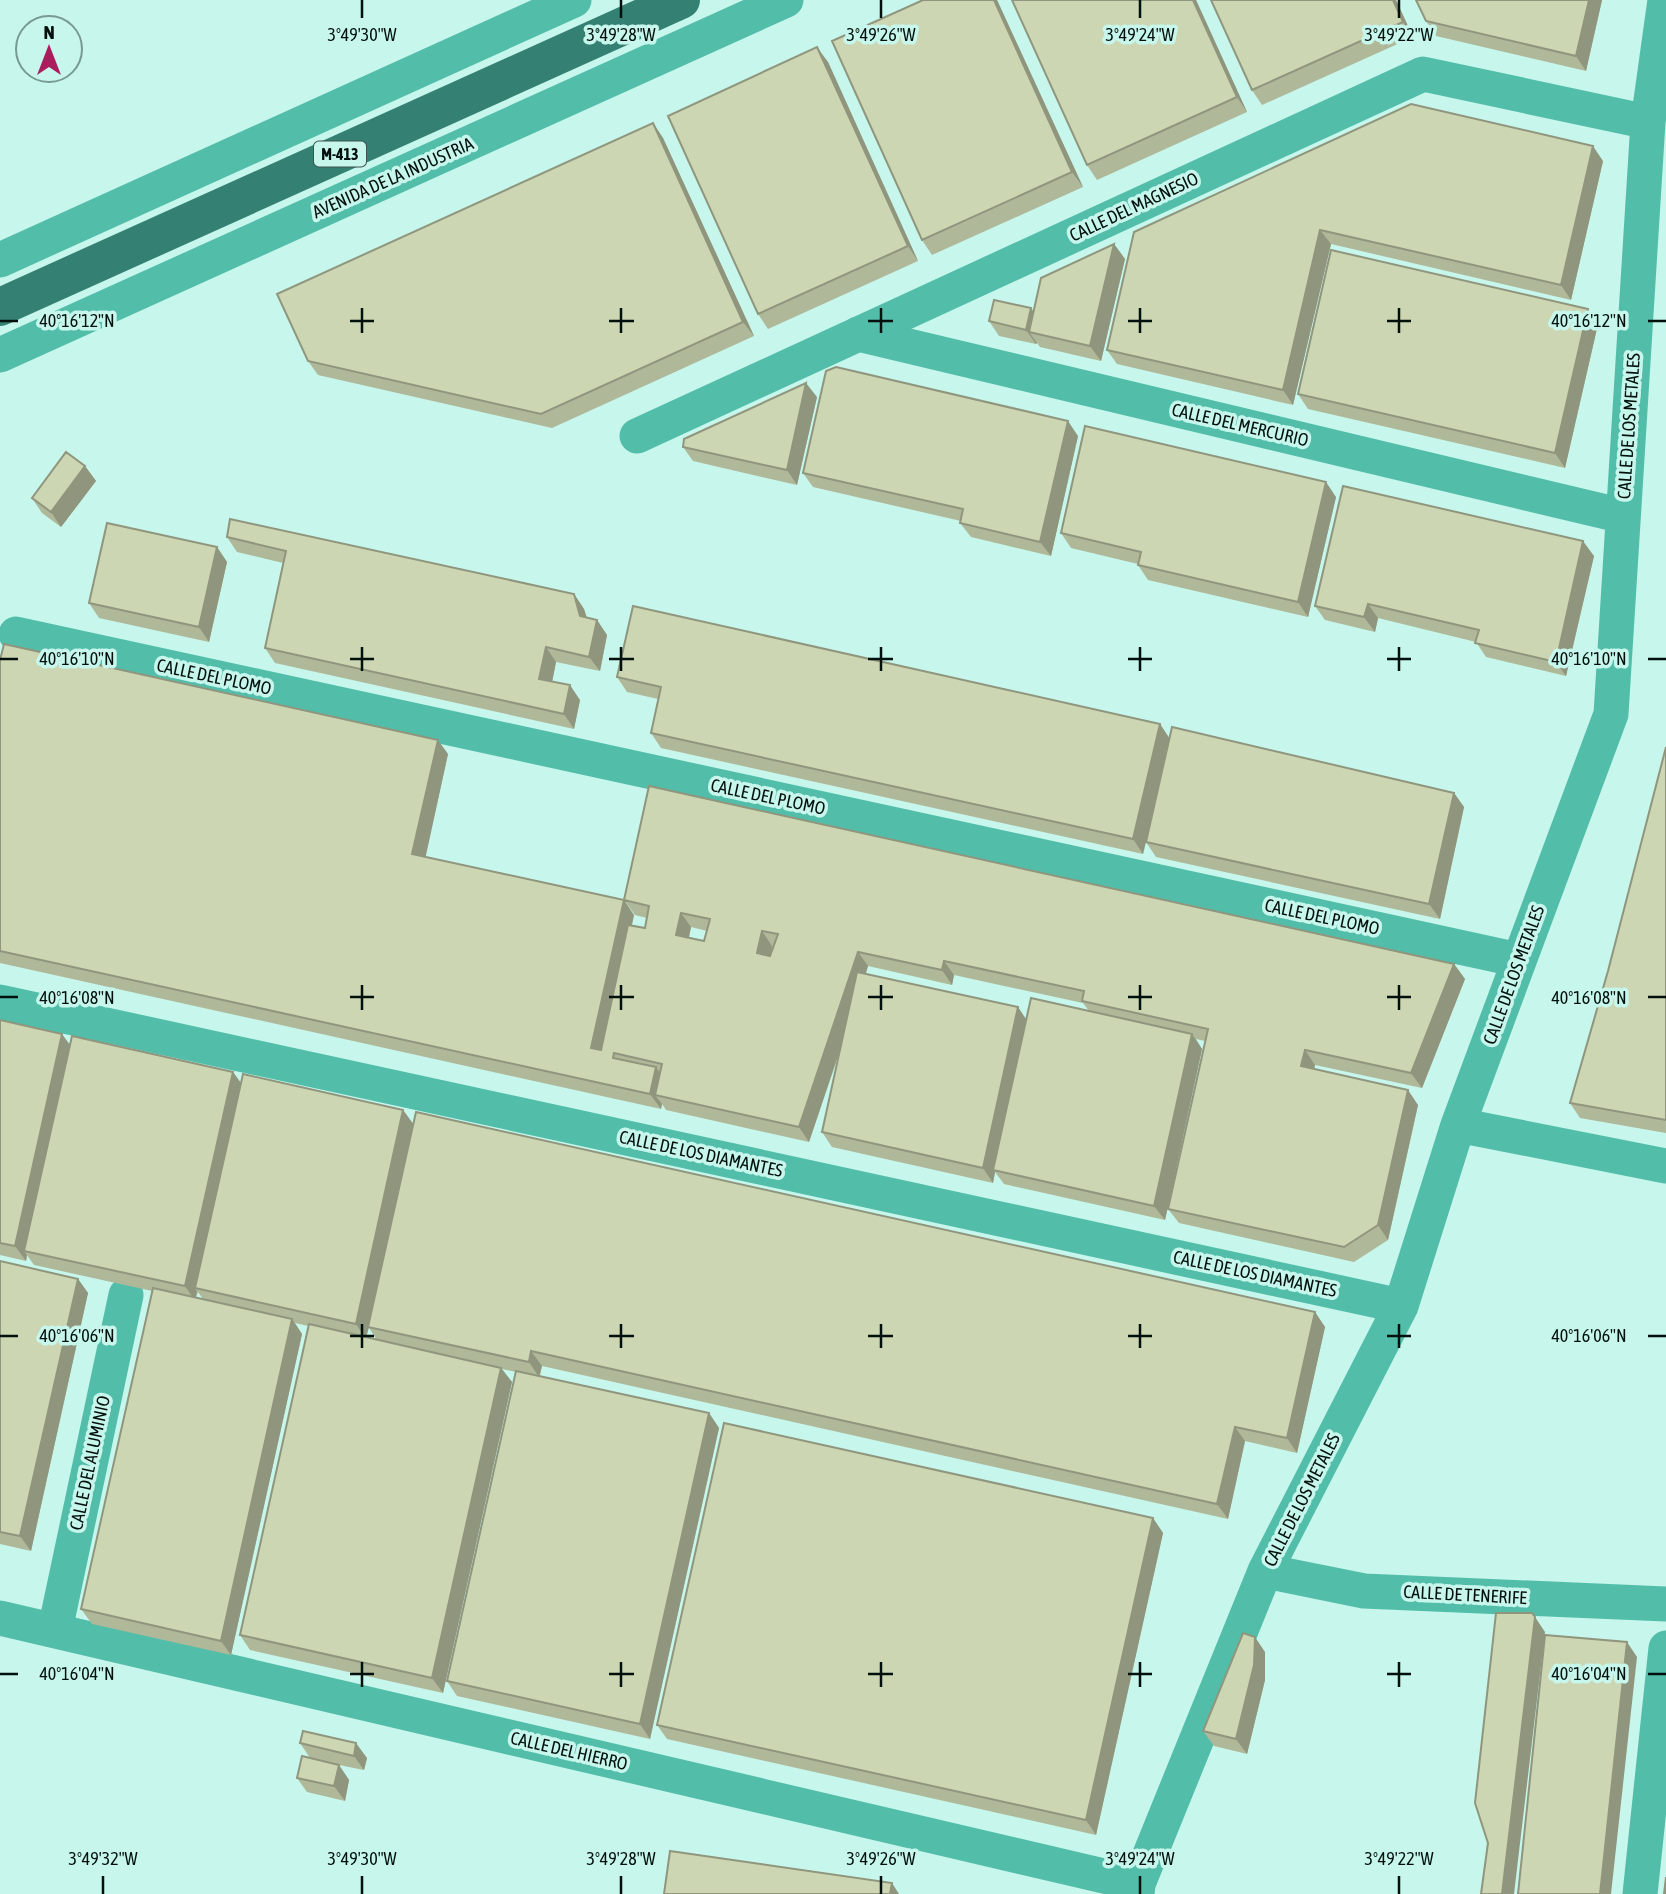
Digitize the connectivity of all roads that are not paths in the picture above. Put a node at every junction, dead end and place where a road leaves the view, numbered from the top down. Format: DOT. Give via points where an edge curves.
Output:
graph roads {
  1 [pos="574,0"];
  2 [pos="681,0"];
  3 [pos="786,0"];
  4 [pos="1665,0"];
  5 [pos="1648,122"];
  6 [pos="0,260"];
  7 [pos="0,307"];
  8 [pos="858,334"];
  9 [pos="0,355"];
  10 [pos="637,436"];
  11 [pos="1623,516"];
  12 [pos="16,634"];
  13 [pos="1519,960"];
  14 [pos="0,1002"];
  15 [pos="1458,1125"];
  16 [pos="1666,1166"];
  17 [pos="126,1295"];
  18 [pos="1401,1306"];
  19 [pos="1265,1571"];
  20 [pos="1666,1604"];
  21 [pos="0,1618"];
  22 [pos="54,1630"];
  23 [pos="1666,1648"];
  24 [pos="1138,1889"];
  25 [pos="1640,1894"];
  1 -- 6 [label="street"];
  2 -- 7 [label="main road, M-413"];
  3 -- 9 [label="street, AVENIDA DE LA INDUSTRIA"];
  4 -- 5 [label="street, CALLE DE LOS METALES"];
  5 -- 8 [label="street, CALLE DEL MAGNESIO" via="1423,75"];
  5 -- 11 [label="street, CALLE DE LOS METALES"];
  8 -- 10 [label="street, CALLE DEL MAGNESIO"];
  8 -- 11 [label="street, CALLE DEL MERCURIO"];
  11 -- 13 [label="street, CALLE DE LOS METALES" via="1611,714"];
  12 -- 13 [label="street, CALLE DEL PLOMO"];
  13 -- 15 [label="street, CALLE DE LOS METALES"];
  14 -- 18 [label="street, CALLE DE LOS DIAMANTES"];
  15 -- 16 [label="street"];
  15 -- 18 [label="street, CALLE DE LOS METALES"];
  17 -- 22 [label="street, CALLE DEL ALUMINIO"];
  18 -- 19 [label="street, CALLE DE LOS METALES"];
  19 -- 20 [label="street, CALLE DE TENERIFE" via="1364,1591"];
  19 -- 24 [label="street, CALLE DE LOS METALES"];
  21 -- 22 [label="street, CALLE DEL HIERRO"];
  22 -- 24 [label="street, CALLE DEL HIERRO"];
  23 -- 25 [label="street"];
}
